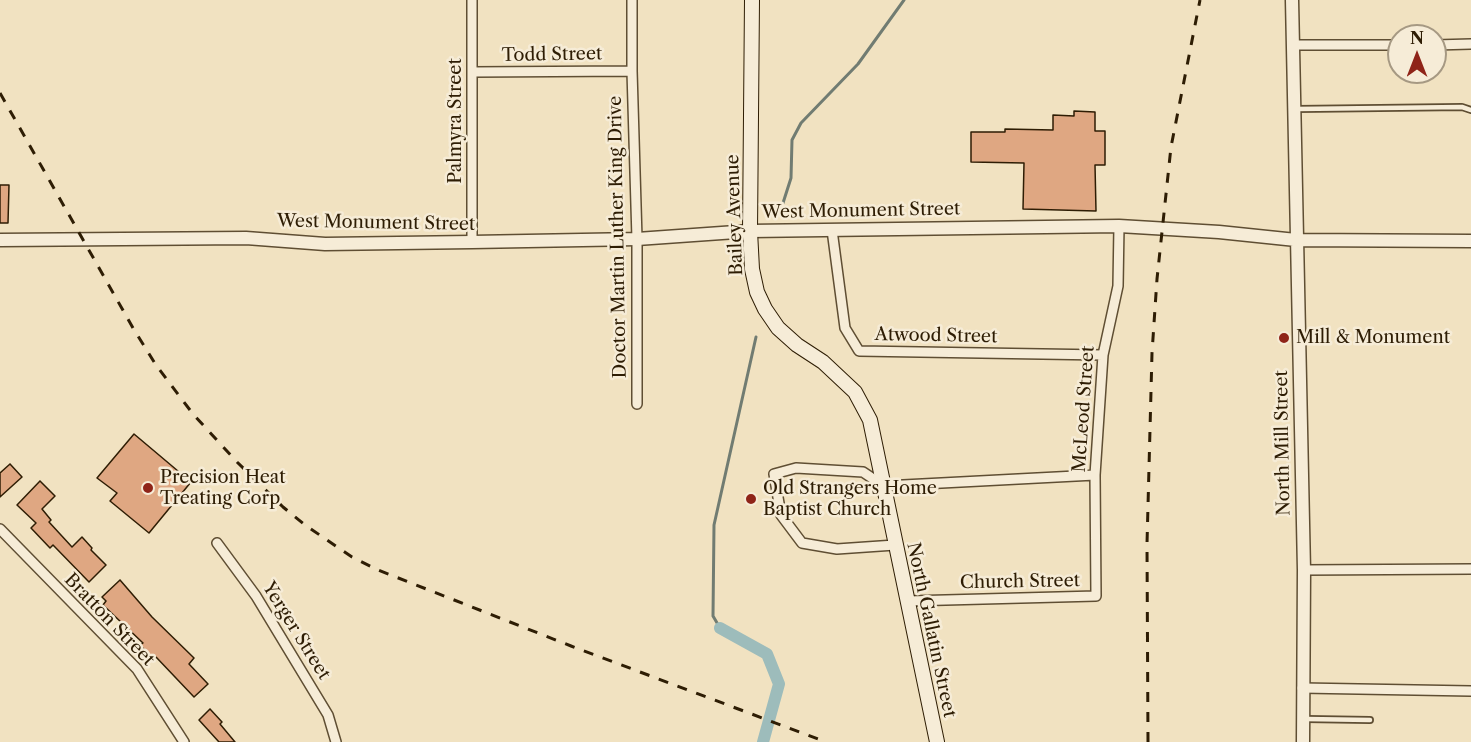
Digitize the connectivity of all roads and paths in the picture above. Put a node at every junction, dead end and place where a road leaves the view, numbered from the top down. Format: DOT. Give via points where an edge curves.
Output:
graph roads {
  1 [pos="472,0"];
  2 [pos="632,0"];
  3 [pos="752,0"];
  4 [pos="1292,0"];
  5 [pos="1471,44"];
  6 [pos="1293,45"];
  7 [pos="1387,45"];
  8 [pos="1447,45"];
  9 [pos="632,71"];
  10 [pos="473,72"];
  11 [pos="1294,109"];
  12 [pos="1471,110"];
  13 [pos="1119,226"];
  14 [pos="832,230"];
  15 [pos="750,231"];
  16 [pos="637,239"];
  17 [pos="0,240"];
  18 [pos="1296,240"];
  19 [pos="1471,241"];
  20 [pos="472,242"];
  21 [pos="1103,355"];
  22 [pos="636,404"];
  23 [pos="870,420"];
  24 [pos="1095,475"];
  25 [pos="884,486"];
  26 [pos="0,529"];
  27 [pos="217,543"];
  28 [pos="895,545"];
  29 [pos="1471,569"];
  30 [pos="1304,570"];
  31 [pos="1096,596"];
  32 [pos="908,601"];
  33 [pos="1302,688"];
  34 [pos="1471,691"];
  35 [pos="1303,719"];
  36 [pos="1370,720"];
  37 [pos="184,742"];
  38 [pos="336,742"];
  39 [pos="937,742"];
  40 [pos="1303,742"];
  1 -- 10 [label="street, Palmyra Street"];
  2 -- 9 [label="street, Doctor Martin Luther King Drive"];
  3 -- 15 [label="main road, Bailey Avenue"];
  4 -- 6 [label="street, North Mill Street"];
  5 -- 8 [label="street"];
  6 -- 7 [label="street"];
  6 -- 11 [label="street, North Mill Street"];
  9 -- 10 [label="street, Todd Street"];
  9 -- 16 [label="street, Doctor Martin Luther King Drive"];
  10 -- 20 [label="street, Palmyra Street"];
  11 -- 12 [label="lane"];
  11 -- 18 [label="street, North Mill Street"];
  13 -- 14 [label="street, West Monument Street"];
  13 -- 18 [label="street, West Monument Street"];
  13 -- 21 [label="street, McLeod Street" via="1118,286"];
  14 -- 15 [label="street, West Monument Street"];
  14 -- 21 [label="street, Atwood Street" via="845,328 860,351"];
  15 -- 16 [label="street, West Monument Street"];
  15 -- 23 [label="main road, Bailey Avenue" via="752,269 765,309 778,328 855,392"];
  16 -- 20 [label="street, West Monument Street"];
  16 -- 22 [label="street, Doctor Martin Luther King Drive"];
  17 -- 20 [label="street, West Monument Street" via="246,238 325,244"];
  18 -- 19 [label="street, West Monument Street"];
  18 -- 30 [label="street, North Mill Street"];
  21 -- 24 [label="street, McLeod Street"];
  23 -- 25 [label="main road, North Gallatin Street"];
  24 -- 25 [label="street"];
  24 -- 31 [label="street, McLeod Street"];
  25 -- 28 [label="main road, North Gallatin Street"];
  25 -- 28 [label="street" via="863,472 796,468 774,474 781,515 802,543 837,549"];
  26 -- 37 [label="street, Bratton Street" via="137,669"];
  27 -- 38 [label="street, Yerger Street" via="256,596 328,715"];
  28 -- 32 [label="main road, North Gallatin Street"];
  29 -- 30 [label="street"];
  30 -- 33 [label="street, North Mill Street"];
  31 -- 32 [label="street, Church Street"];
  32 -- 39 [label="main road, North Gallatin Street"];
  33 -- 34 [label="street"];
  33 -- 35 [label="street, North Mill Street"];
  35 -- 36 [label="lane"];
  35 -- 40 [label="street, North Mill Street"];
}
